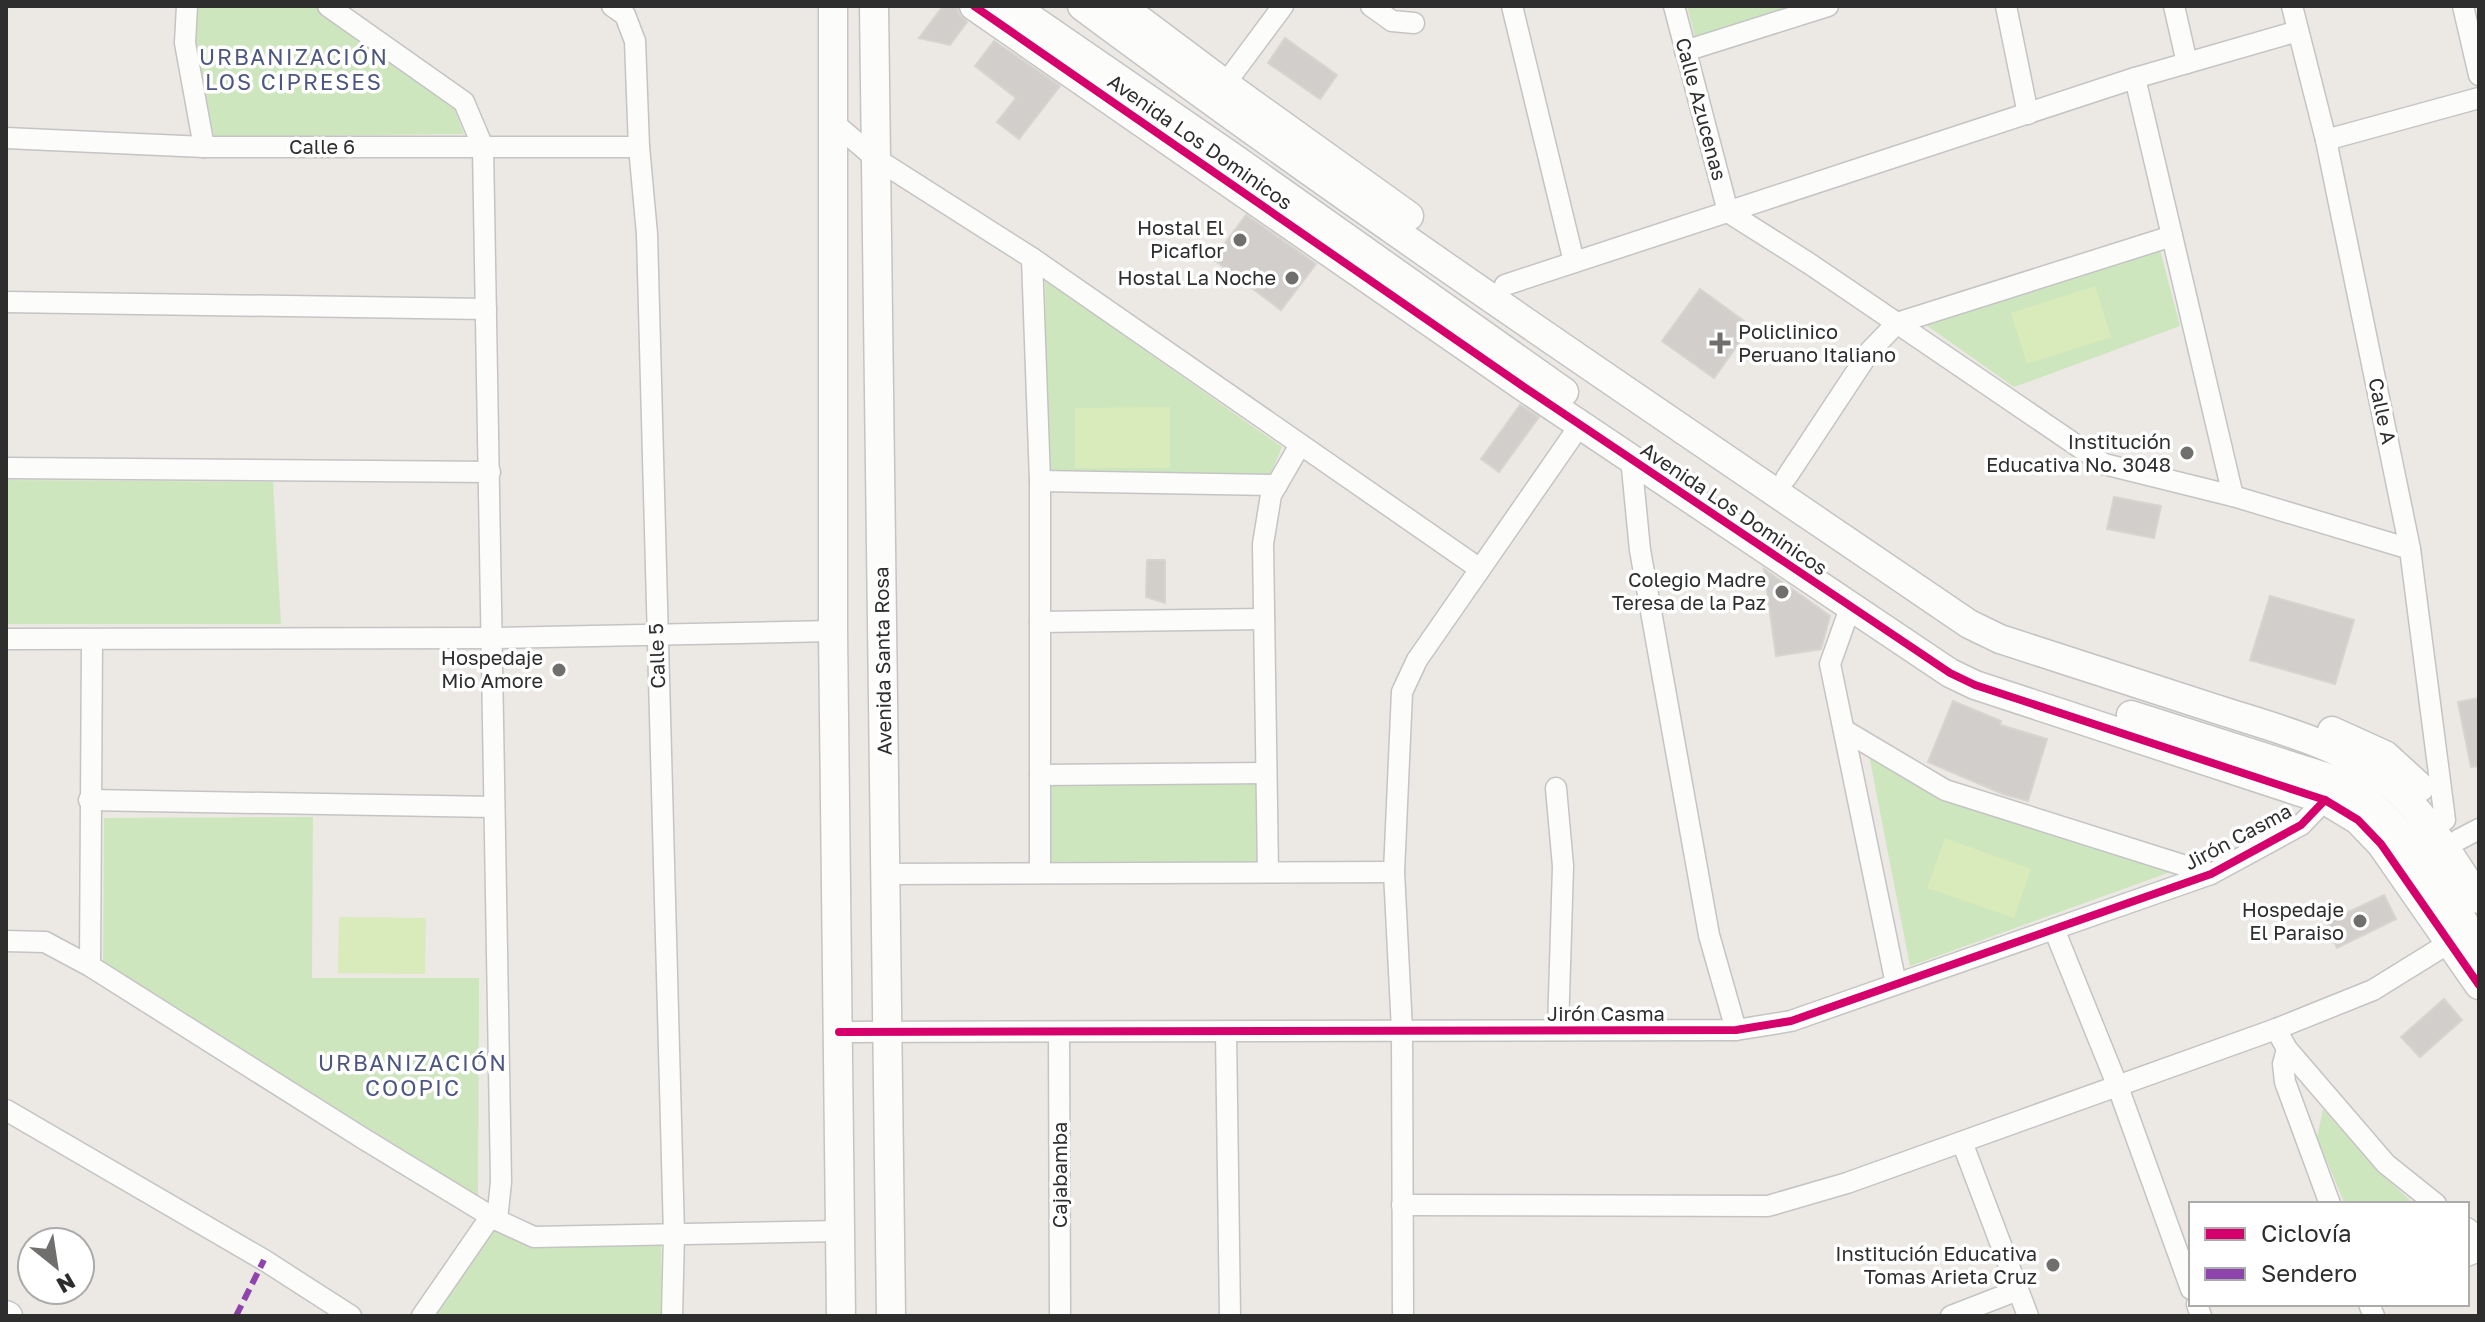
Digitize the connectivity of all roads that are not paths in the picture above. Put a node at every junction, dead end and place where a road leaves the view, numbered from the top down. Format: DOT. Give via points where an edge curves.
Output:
graph roads {
  1 [pos="187,6"];
  2 [pos="328,6"];
  3 [pos="612,6"];
  4 [pos="833,6"];
  5 [pos="874,6"];
  6 [pos="974,6"];
  7 [pos="1013,6"];
  8 [pos="1082,6"];
  9 [pos="1121,6"];
  10 [pos="1283,6"];
  11 [pos="1371,6"];
  12 [pos="1512,6"];
  13 [pos="1674,6"];
  14 [pos="1828,6"];
  15 [pos="2006,6"];
  16 [pos="2174,6"];
  17 [pos="2292,6"];
  18 [pos="2463,6"];
  19 [pos="1414,23"];
  20 [pos="2298,31"];
  21 [pos="1685,51"];
  22 [pos="2187,63"];
  23 [pos="2479,75"];
  24 [pos="2135,78"];
  25 [pos="1225,84"];
  26 [pos="2479,98"];
  27 [pos="2028,114"];
  28 [pos="833,122"];
  29 [pos="6,138"];
  30 [pos="2326,140"];
  31 [pos="204,147"];
  32 [pos="483,147"];
  33 [pos="639,147"];
  34 [pos="875,158"];
  35 [pos="1728,212"];
  36 [pos="2172,236"];
  37 [pos="1032,258"];
  38 [pos="1574,262"];
  39 [pos="1505,285"];
  40 [pos="6,302"];
  41 [pos="486,309"];
  42 [pos="1897,323"];
  43 [pos="1524,387"];
  44 [pos="1569,395"];
  45 [pos="1697,417"];
  46 [pos="1580,425"];
  47 [pos="1300,445"];
  48 [pos="1721,456"];
  49 [pos="1631,458"];
  50 [pos="6,468"];
  51 [pos="490,472"];
  52 [pos="1786,478"];
  53 [pos="1040,481"];
  54 [pos="1277,485"];
  55 [pos="2233,496"];
  56 [pos="2410,549"];
  57 [pos="1480,569"];
  58 [pos="1850,608"];
  59 [pos="1264,619"];
  60 [pos="1040,622"];
  61 [pos="833,631"];
  62 [pos="656,636"];
  63 [pos="493,638"];
  64 [pos="6,639"];
  65 [pos="92,640"];
  66 [pos="2244,700"];
  67 [pos="2091,703"];
  68 [pos="2041,706"];
  69 [pos="1844,730"];
  70 [pos="2281,730"];
  71 [pos="1266,773"];
  72 [pos="1040,775"];
  73 [pos="1556,788"];
  74 [pos="89,800"];
  75 [pos="2325,800"];
  76 [pos="494,807"];
  77 [pos="2461,829"];
  78 [pos="2479,869"];
  79 [pos="1040,872"];
  80 [pos="1268,872"];
  81 [pos="1394,872"];
  82 [pos="886,874"];
  83 [pos="2211,874"];
  84 [pos="2479,899"];
  85 [pos="2054,929"];
  86 [pos="6,941"];
  87 [pos="2449,943"];
  88 [pos="2479,945"];
  89 [pos="90,966"];
  90 [pos="1896,984"];
  91 [pos="2479,985"];
  92 [pos="2276,1029"];
  93 [pos="1402,1030"];
  94 [pos="1558,1030"];
  95 [pos="1736,1030"];
  96 [pos="839,1032"];
  97 [pos="1226,1032"];
  98 [pos="1059,1033"];
  99 [pos="889,1034"];
  100 [pos="2287,1049"];
  101 [pos="2118,1087"];
  102 [pos="6,1110"];
  103 [pos="1962,1142"];
  104 [pos="2329,1202"];
  105 [pos="2434,1202"];
  106 [pos="1402,1205"];
  107 [pos="494,1218"];
  108 [pos="841,1231"];
  109 [pos="674,1234"];
  110 [pos="2189,1283"];
  111 [pos="2018,1290"];
  112 [pos="351,1316"];
  113 [pos="422,1316"];
  114 [pos="672,1316"];
  115 [pos="841,1316"];
  116 [pos="891,1316"];
  117 [pos="1060,1316"];
  118 [pos="1230,1316"];
  119 [pos="1403,1316"];
  120 [pos="1951,1316"];
  121 [pos="2028,1316"];
  1 -- 31 [label="street" via="185,43"];
  2 -- 32 [label="street" via="464,102"];
  3 -- 33 [label="street, Calle 5" via="625,15 635,41"];
  4 -- 28 [label="main road"];
  5 -- 34 [label="main road, Avenida Santa Rosa"];
  6 -- 43 [label="main road, Avenida Los Dominicos"];
  7 -- 44 [label="main road, Avenida Los Dominicos"];
  8 -- 48 [label="main road, Avenida Los Dominicos" via="1211,102"];
  9 -- 25 [label="main road"];
  10 -- 25 [label="street"];
  11 -- 19 [label="street" via="1392,21"];
  12 -- 38 [label="street"];
  13 -- 21 [label="street, Calle Azucenas"];
  14 -- 21 [label="street"];
  15 -- 27 [label="street"];
  16 -- 22 [label="street"];
  17 -- 20 [label="street, Calle A"];
  18 -- 23 [label="street"];
  20 -- 22 [label="street"];
  20 -- 30 [label="street, Calle A"];
  21 -- 35 [label="street, Calle Azucenas"];
  22 -- 24 [label="street"];
  24 -- 27 [label="street"];
  24 -- 36 [label="street"];
  25 -- 39 [label="main road"];
  26 -- 30 [label="street"];
  27 -- 35 [label="street"];
  28 -- 34 [label="street"];
  28 -- 61 [label="main road"];
  29 -- 31 [label="street, Calle 6"];
  30 -- 56 [label="street, Calle A"];
  31 -- 32 [label="street, Calle 6"];
  32 -- 33 [label="street, Calle 6"];
  32 -- 41 [label="street"];
  33 -- 62 [label="street, Calle 5" via="647,234"];
  34 -- 37 [label="street"];
  34 -- 82 [label="main road, Avenida Santa Rosa"];
  35 -- 38 [label="street"];
  35 -- 42 [label="street"];
  36 -- 42 [label="street"];
  36 -- 55 [label="street"];
  37 -- 47 [label="street"];
  37 -- 53 [label="street"];
  38 -- 39 [label="street"];
  39 -- 45 [label="main road"];
  40 -- 41 [label="street"];
  41 -- 51 [label="street"];
  42 -- 52 [label="street" via="1870,351"];
  42 -- 55 [label="street" via="2104,464"];
  43 -- 44 [label="main road"];
  43 -- 46 [label="main road, Avenida Los Dominicos"];
  44 -- 67 [label="main road, Avenida Los Dominicos" via="1954,654"];
  45 -- 48 [label="main road"];
  45 -- 52 [label="main road"];
  46 -- 49 [label="main road, Avenida Los Dominicos"];
  46 -- 57 [label="street"];
  47 -- 54 [label="street"];
  47 -- 57 [label="street"];
  48 -- 70 [label="main road, Avenida Los Dominicos" via="1978,630"];
  49 -- 58 [label="main road, Avenida Los Dominicos"];
  49 -- 95 [label="street" via="1640,550 1709,935"];
  50 -- 51 [label="street"];
  51 -- 63 [label="street"];
  52 -- 66 [label="main road" via="1997,618"];
  53 -- 54 [label="street"];
  53 -- 60 [label="street"];
  54 -- 59 [label="street" via="1263,544"];
  55 -- 56 [label="street"];
  56 -- 77 [label="street, Calle A"];
  57 -- 81 [label="street" via="1417,660 1402,692"];
  58 -- 68 [label="main road, Avenida Los Dominicos" via="1950,673"];
  58 -- 69 [label="street" via="1830,664"];
  59 -- 60 [label="street"];
  59 -- 71 [label="street"];
  60 -- 72 [label="street"];
  61 -- 62 [label="street"];
  61 -- 96 [label="main road"];
  62 -- 63 [label="street"];
  62 -- 109 [label="street, Calle 5"];
  63 -- 65 [label="street"];
  63 -- 76 [label="street"];
  64 -- 65 [label="street"];
  65 -- 74 [label="street"];
  66 -- 70 [label="main road"];
  66 -- 77 [label="main road" via="2385,755"];
  67 -- 68 [label="main road"];
  67 -- 88 [label="main road, Avenida Los Dominicos" via="2351,788 2393,823"];
  68 -- 75 [label="main road, Avenida Los Dominicos"];
  69 -- 83 [label="street" via="1945,790"];
  69 -- 90 [label="street"];
  70 -- 84 [label="main road, Avenida Los Dominicos" via="2355,761 2392,786"];
  71 -- 72 [label="street"];
  71 -- 80 [label="street"];
  72 -- 79 [label="street"];
  73 -- 94 [label="street" via="1563,866"];
  74 -- 76 [label="street"];
  74 -- 89 [label="street"];
  75 -- 83 [label="street, Jirón Casma" via="2301,825"];
  75 -- 87 [label="main road, Avenida Los Dominicos" via="2358,820 2381,844"];
  76 -- 107 [label="street" via="501,1182"];
  77 -- 78 [label="main road"];
  79 -- 80 [label="street"];
  79 -- 82 [label="street"];
  80 -- 81 [label="street"];
  81 -- 93 [label="street"];
  82 -- 99 [label="main road, Avenida Santa Rosa"];
  83 -- 85 [label="street, Jirón Casma"];
  85 -- 90 [label="street, Jirón Casma"];
  85 -- 101 [label="street"];
  86 -- 89 [label="street" via="45,942"];
  87 -- 91 [label="main road, Avenida Los Dominicos"];
  87 -- 92 [label="street" via="2373,990"];
  89 -- 107 [label="street"];
  90 -- 95 [label="street, Jirón Casma" via="1791,1021"];
  92 -- 100 [label="street"];
  92 -- 101 [label="street"];
  93 -- 94 [label="street, Jirón Casma"];
  93 -- 97 [label="street, Jirón Casma"];
  93 -- 106 [label="street"];
  94 -- 95 [label="street, Jirón Casma"];
  96 -- 99 [label="street, Jirón Casma"];
  96 -- 108 [label="main road"];
  97 -- 98 [label="street, Jirón Casma"];
  97 -- 118 [label="street"];
  98 -- 99 [label="street, Jirón Casma"];
  98 -- 117 [label="street, Cajabamba"];
  99 -- 116 [label="main road, Avenida Santa Rosa"];
  100 -- 104 [label="street" via="2285,1082"];
  100 -- 105 [label="street" via="2386,1164"];
  101 -- 103 [label="street"];
  101 -- 110 [label="street"];
  102 -- 112 [label="street"];
  103 -- 106 [label="street" via="1768,1206"];
  103 -- 111 [label="street"];
  106 -- 119 [label="street"];
  107 -- 109 [label="street" via="534,1237"];
  107 -- 113 [label="street"];
  108 -- 109 [label="street"];
  108 -- 115 [label="main road"];
  109 -- 114 [label="street, Calle 5"];
  111 -- 120 [label="street"];
  111 -- 121 [label="street"];
}
